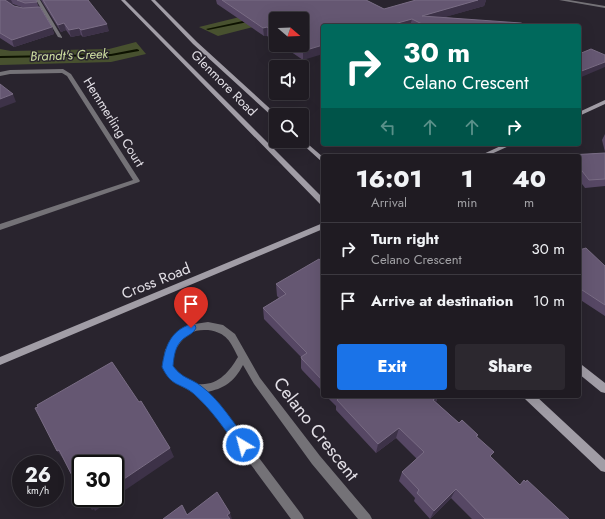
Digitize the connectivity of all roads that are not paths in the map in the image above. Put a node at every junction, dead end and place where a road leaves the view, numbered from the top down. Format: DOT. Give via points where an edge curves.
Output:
graph roads {
  1 [pos="38,0"];
  2 [pos="123,0"];
  3 [pos="153,0"];
  4 [pos="561,0"];
  5 [pos="605,8"];
  6 [pos="44,11"];
  7 [pos="39,12"];
  8 [pos="60,37"];
  9 [pos="0,74"];
  10 [pos="605,102"];
  11 [pos="269,111"];
  12 [pos="581,113"];
  13 [pos="505,146"];
  14 [pos="309,147"];
  15 [pos="487,154"];
  16 [pos="321,158"];
  17 [pos="321,200"];
  18 [pos="0,227"];
  19 [pos="321,227"];
  20 [pos="243,357"];
  21 [pos="0,360"];
  22 [pos="581,370"];
  23 [pos="196,389"];
  24 [pos="605,389"];
  25 [pos="531,398"];
  26 [pos="605,467"];
  27 [pos="298,519"];
  28 [pos="366,519"];
  1 -- 6 [label="street"];
  2 -- 17 [label="main road, Glenmore Road"];
  3 -- 11 [label="main road, Glenmore Road" via="195,43"];
  4 -- 5 [label="street"];
  6 -- 7 [label="street"];
  6 -- 8 [label="street"];
  9 -- 18 [label="street, Hemmerling Court" via="64,71 137,181"];
  10 -- 12 [label="main road"];
  13 -- 15 [label="main road"];
  14 -- 16 [label="main road"];
  19 -- 21 [label="main road, Cross Road"];
  20 -- 23 [label="street" via="232,376 217,387"];
  20 -- 23 [label="street, Celano Crescent" via="232,337 220,328 191,328 179,336 170,350 168,367 176,378"];
  20 -- 28 [label="street, Celano Crescent" via="257,381 316,460"];
  22 -- 24 [label="main road"];
  23 -- 27 [label="street, Celano Crescent" via="216,408"];
  25 -- 26 [label="main road"];
}
